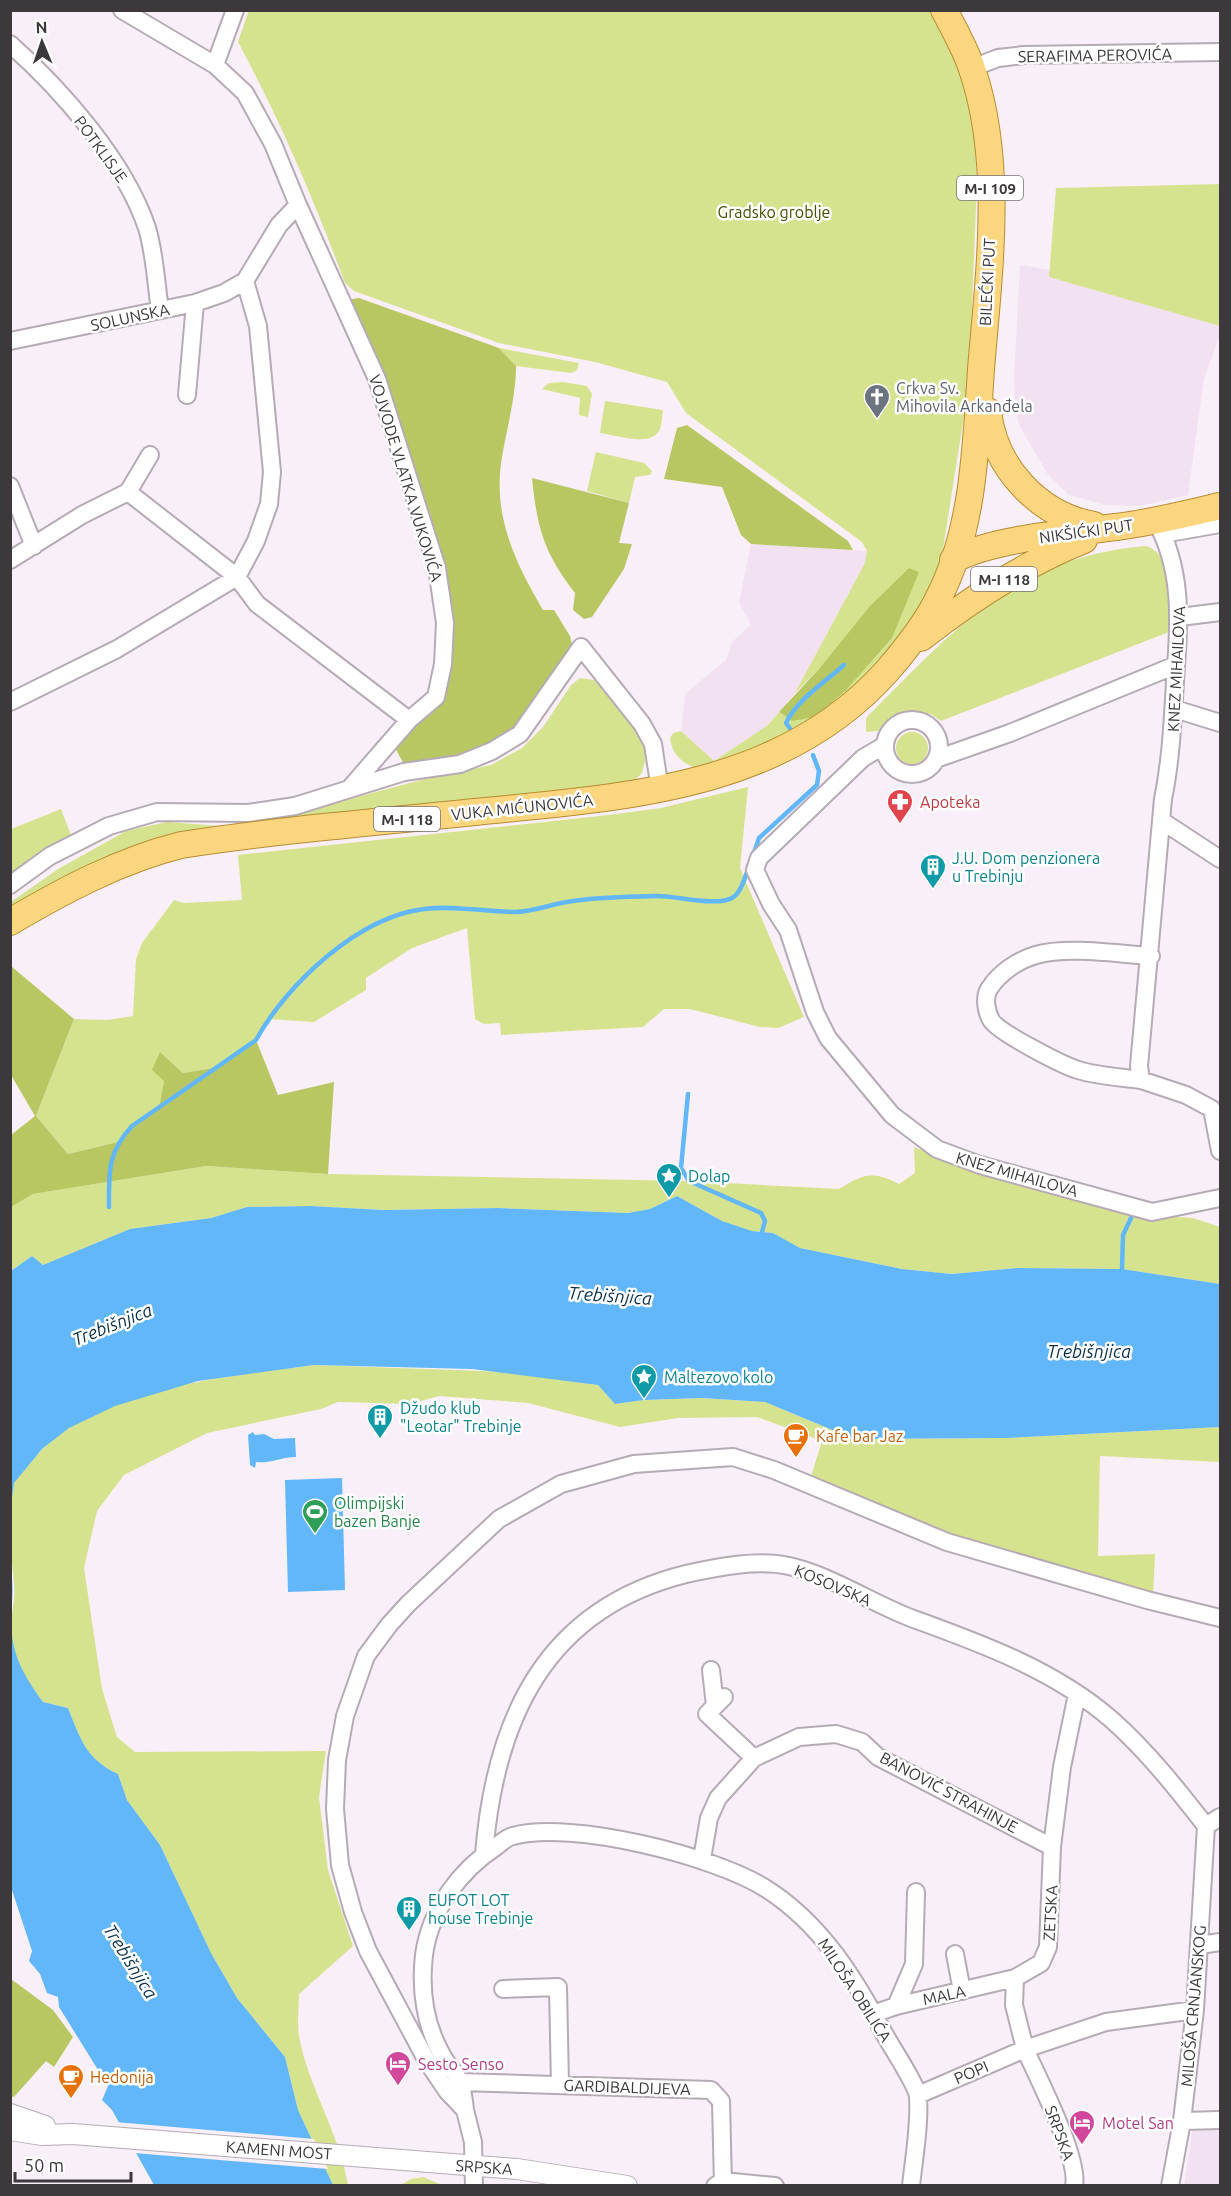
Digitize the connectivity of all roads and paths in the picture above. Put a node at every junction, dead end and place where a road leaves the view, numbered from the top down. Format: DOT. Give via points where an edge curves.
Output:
graph roads {
  1 [pos="122,10"];
  2 [pos="235,10"];
  3 [pos="944,10"];
  4 [pos="10,44"];
  5 [pos="1221,52"];
  6 [pos="215,65"];
  7 [pos="972,68"];
  8 [pos="298,205"];
  9 [pos="245,281"];
  10 [pos="195,303"];
  11 [pos="160,310"];
  12 [pos="10,341"];
  13 [pos="981,373"];
  14 [pos="187,395"];
  15 [pos="150,455"];
  16 [pos="10,486"];
  17 [pos="128,492"];
  18 [pos="1221,506"];
  19 [pos="1221,524"];
  20 [pos="1115,528"];
  21 [pos="1160,528"];
  22 [pos="34,546"];
  23 [pos="10,560"];
  24 [pos="953,560"];
  25 [pos="237,577"];
  26 [pos="1221,612"];
  27 [pos="1180,617"];
  28 [pos="904,652"];
  29 [pos="1176,665"];
  30 [pos="10,702"];
  31 [pos="1175,709"];
  32 [pos="409,720"];
  33 [pos="1221,723"];
  34 [pos="386,745"];
  35 [pos="885,745"];
  36 [pos="936,759"];
  37 [pos="404,772"];
  38 [pos="350,788"];
  39 [pos="660,790"];
  40 [pos="1162,821"];
  41 [pos="1221,859"];
  42 [pos="11,884"];
  43 [pos="10,922"];
  44 [pos="1151,956"];
  45 [pos="1141,1080"];
  46 [pos="1216,1105"];
  47 [pos="1221,1151"];
  48 [pos="1221,1198"];
  49 [pos="1221,1618"];
  50 [pos="711,1670"];
  51 [pos="1077,1694"];
  52 [pos="754,1758"];
  53 [pos="1214,1821"];
  54 [pos="1053,1847"];
  55 [pos="484,1854"];
  56 [pos="702,1859"];
  57 [pos="916,1892"];
  58 [pos="1221,1942"];
  59 [pos="1200,1945"];
  60 [pos="955,1954"];
  61 [pos="1015,1978"];
  62 [pos="503,1989"];
  63 [pos="962,1991"];
  64 [pos="897,2006"];
  65 [pos="1194,2010"];
  66 [pos="873,2014"];
  67 [pos="1025,2049"];
  68 [pos="560,2085"];
  69 [pos="453,2087"];
  70 [pos="918,2095"];
  71 [pos="10,2114"];
  72 [pos="1221,2120"];
  73 [pos="1182,2121"];
  74 [pos="10,2130"];
  75 [pos="73,2134"];
  76 [pos="376,2158"];
  77 [pos="475,2176"];
  78 [pos="720,2184"];
  79 [pos="627,2186"];
  80 [pos="775,2186"];
  81 [pos="911,2186"];
  82 [pos="1074,2186"];
  83 [pos="1170,2186"];
  1 -- 6 [label="street, VOJVODE VLATKA VUKOVIĆA"];
  2 -- 6 [label="street"];
  3 -- 7 [label="main road, BILEĆKI PUT / M-I 109"];
  4 -- 11 [label="street, POTKLISJE" via="89,129 126,181 147,229"];
  5 -- 7 [label="street, SERAFIMA PEROVIĆA" via="1024,55 998,57"];
  6 -- 8 [label="street, VOJVODE VLATKA VUKOVIĆA" via="245,93 273,144"];
  7 -- 13 [label="main road, BILEĆKI PUT / M-I 109" via="983,110 990,172"];
  8 -- 9 [label="street" via="279,225"];
  8 -- 32 [label="street, VOJVODE VLATKA VUKOVIĆA" via="377,379 437,568 445,623 443,664 436,697"];
  9 -- 10 [label="street, SOLUNSKA"];
  9 -- 25 [label="street" via="258,326 272,472 269,504"];
  10 -- 11 [label="street, SOLUNSKA"];
  10 -- 14 [label="street"];
  11 -- 12 [label="street, SOLUNSKA"];
  13 -- 20 [label="main road" via="991,433 1010,471 1044,504 1064,517"];
  13 -- 24 [label="main road, BILEĆKI PUT / M-I 109" via="973,479"];
  15 -- 17 [label="street"];
  16 -- 22 [label="street"];
  17 -- 22 [label="street"];
  17 -- 25 [label="street"];
  18 -- 21 [label="main road, NIKŠIĆKI PUT / M-I 118"];
  19 -- 21 [label="street, NIKŠIĆKI PUT"];
  20 -- 21 [label="main road, NIKŠIĆKI PUT / M-I 118"];
  20 -- 24 [label="main road, NIKŠIĆKI PUT / M-I 118" via="1034,539 970,552"];
  20 -- 28 [label="main road, M-I 118" via="1019,569"];
  21 -- 27 [label="street, KNEZ MIHAILOVA" via="1175,573"];
  22 -- 23 [label="street"];
  24 -- 28 [label="main road, VUKA MIĆUNOVIĆA / M-I 118" via="940,596"];
  25 -- 30 [label="street" via="117,649"];
  25 -- 32 [label="street" via="257,604"];
  26 -- 27 [label="street"];
  27 -- 29 [label="street, KNEZ MIHAILOVA"];
  28 -- 39 [label="main road, VUKA MIĆUNOVIĆA / M-I 118" via="862,697 810,736 722,773"];
  29 -- 31 [label="street, KNEZ MIHAILOVA"];
  29 -- 36 [label="street"];
  31 -- 33 [label="street"];
  31 -- 40 [label="street, KNEZ MIHAILOVA"];
  32 -- 34 [label="street, VOJVODE VLATKA VUKOVIĆA"];
  34 -- 37 [label="street"];
  34 -- 38 [label="street, VOJVODE VLATKA VUKOVIĆA"];
  35 -- 36 [label="street" via="890,762 905,772 923,771"];
  35 -- 36 [label="street" via="892,728 915,720 935,734"];
  35 -- 48 [label="street, KNEZ MIHAILOVA" via="863,758 776,841 759,858 755,870 788,930 815,1012 828,1038 892,1115 937,1149 980,1165 1152,1212"];
  37 -- 38 [label="street"];
  37 -- 39 [label="street" via="460,764 520,734 581,647 642,724 653,744"];
  38 -- 42 [label="street" via="295,806 248,813 157,812 109,826 50,856"];
  39 -- 43 [label="main road, VUKA MIĆUNOVIĆA / M-I 118" via="181,845 113,868"];
  40 -- 41 [label="street"];
  40 -- 44 [label="street, KNEZ MIHAILOVA"];
  44 -- 45 [label="street, KNEZ MIHAILOVA" via="1139,1066"];
  44 -- 45 [label="street" via="1061,952 1037,955 1010,967 994,981 987,994 991,1021 1066,1066"];
  45 -- 46 [label="street"];
  46 -- 47 [label="street"];
  49 -- 69 [label="street" via="947,1542 774,1470 733,1457 634,1464 561,1484 499,1519 389,1624 366,1656 345,1716 337,1760 335,1809 340,1865 352,1912 368,1951 428,2063"];
  50 -- 52 [label="street" via="719,1702 706,1714"];
  51 -- 53 [label="street, KOSOVSKA" via="1111,1719"];
  51 -- 54 [label="street, ZETSKA" via="1062,1767"];
  51 -- 55 [label="street, KOSOVSKA" via="1003,1654 788,1565 706,1570 671,1578 634,1592 589,1618 542,1666 519,1707 499,1762"];
  52 -- 54 [label="street, BANOVIĆ STRAHINJE" via="799,1737 836,1734 856,1739 878,1757"];
  52 -- 56 [label="street, BANOVIĆ STRAHINJE" via="718,1798 709,1818"];
  53 -- 59 [label="street, MILOŠA CRNJANSKOG"];
  54 -- 61 [label="street, ZETSKA" via="1048,1947 1041,1963"];
  55 -- 56 [label="street, MILOŠA OBILIĆA" via="511,1836 540,1832 598,1837"];
  55 -- 69 [label="street, MILOŠA OBILIĆA" via="451,1888 434,1919 424,1954 423,1993 428,2022"];
  56 -- 66 [label="street, MILOŠA OBILIĆA" via="766,1888 791,1907 825,1938"];
  57 -- 64 [label="street" via="914,1964"];
  58 -- 59 [label="street"];
  59 -- 65 [label="street, MILOŠA CRNJANSKOG"];
  60 -- 63 [label="street"];
  61 -- 63 [label="street, MALA"];
  61 -- 67 [label="street" via="1014,2005"];
  62 -- 68 [label="street" via="558,1987"];
  63 -- 64 [label="street, MALA"];
  64 -- 66 [label="street, MALA"];
  65 -- 67 [label="street" via="1106,2022"];
  65 -- 73 [label="street, MILOŠA CRNJANSKOG"];
  66 -- 70 [label="street, MILOŠA OBILIĆA"];
  67 -- 70 [label="street, POPI"];
  67 -- 82 [label="street, SRPSKA" via="1062,2133"];
  68 -- 69 [label="street, GARDIBALDIJEVA"];
  68 -- 78 [label="street, GARDIBALDIJEVA" via="711,2090 721,2101"];
  69 -- 77 [label="street" via="465,2110 473,2142"];
  70 -- 81 [label="street"];
  71 -- 75 [label="street"];
  72 -- 73 [label="street"];
  73 -- 83 [label="street, MILOŠA CRNJANSKOG"];
  74 -- 75 [label="street"];
  75 -- 76 [label="street, KAMENI MOST"];
  76 -- 77 [label="street, SRPSKA"];
  77 -- 79 [label="street, SRPSKA" via="517,2169"];
  78 -- 80 [label="street"];
}
